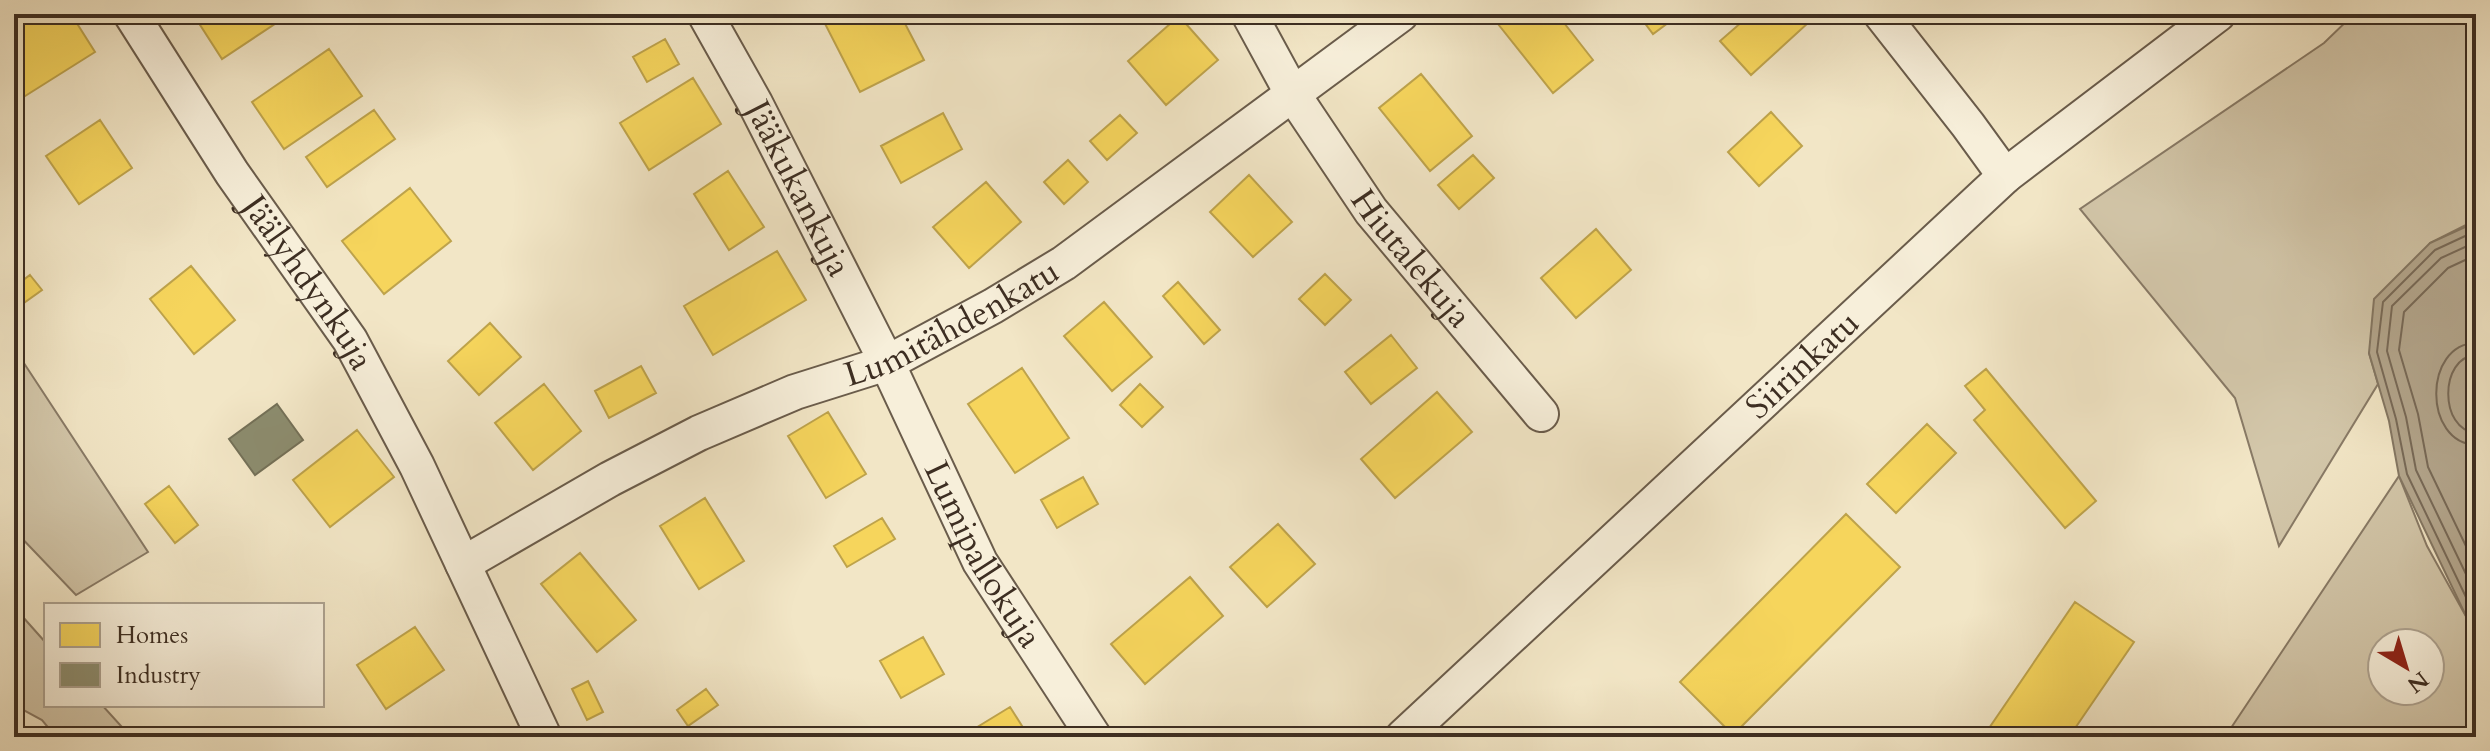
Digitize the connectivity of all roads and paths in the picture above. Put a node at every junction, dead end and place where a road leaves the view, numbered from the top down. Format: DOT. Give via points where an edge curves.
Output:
graph roads {
  1 [pos="131,14"];
  2 [pos="705,14"];
  3 [pos="1249,14"];
  4 [pos="1401,14"];
  5 [pos="1881,14"];
  6 [pos="2218,14"];
  7 [pos="1292,93"];
  8 [pos="2005,176"];
  9 [pos="887,363"];
  10 [pos="1541,414"];
  11 [pos="463,564"];
  12 [pos="544,737"];
  13 [pos="1094,737"];
  14 [pos="1403,737"];
  1 -- 11 [label="street, Jäälyhdynkuja" via="232,173 350,340"];
  2 -- 9 [label="street, Jääkukankuja"];
  3 -- 7 [label="street, Hiutalekuja"];
  4 -- 7 [label="street, Lumitähdenkatu"];
  5 -- 8 [label="street"];
  6 -- 8 [label="street, Siirinkatu"];
  7 -- 9 [label="street, Lumitähdenkatu" via="1064,263"];
  7 -- 10 [label="street, Hiutalekuja" via="1371,211"];
  8 -- 14 [label="street, Siirinkatu"];
  9 -- 11 [label="street, Lumitähdenkatu" via="795,392 699,433"];
  9 -- 13 [label="street, Lumipallokuja" via="980,562"];
  11 -- 12 [label="street, Jäälyhdynkuja"];
}
